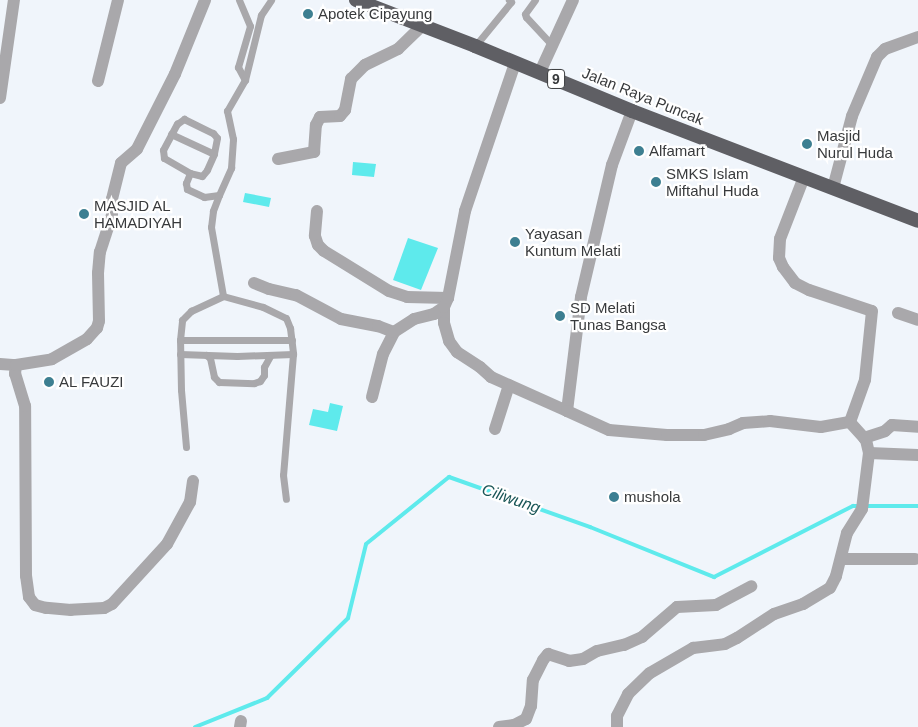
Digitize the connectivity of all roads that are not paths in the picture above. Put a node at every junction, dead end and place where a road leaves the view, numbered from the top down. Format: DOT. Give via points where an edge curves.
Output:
graph roads {
  1 [pos="14,0"];
  2 [pos="118,0"];
  3 [pos="205,0"];
  4 [pos="239,0"];
  5 [pos="271,0"];
  6 [pos="356,0"];
  7 [pos="509,0"];
  8 [pos="535,0"];
  9 [pos="573,0"];
  10 [pos="423,25"];
  11 [pos="918,37"];
  12 [pos="4,39"];
  13 [pos="552,45"];
  14 [pos="476,46"];
  15 [pos="515,63"];
  16 [pos="540,72"];
  17 [pos="245,80"];
  18 [pos="98,81"];
  19 [pos="0,98"];
  20 [pos="632,111"];
  21 [pos="171,134"];
  22 [pos="214,154"];
  23 [pos="278,159"];
  24 [pos="190,173"];
  25 [pos="804,177"];
  26 [pos="833,188"];
  27 [pos="219,196"];
  28 [pos="317,211"];
  29 [pos="918,221"];
  30 [pos="254,283"];
  31 [pos="223,296"];
  32 [pos="446,303"];
  33 [pos="898,313"];
  34 [pos="918,320"];
  35 [pos="394,332"];
  36 [pos="180,340"];
  37 [pos="292,340"];
  38 [pos="180,354"];
  39 [pos="293,354"];
  40 [pos="205,355"];
  41 [pos="270,356"];
  42 [pos="0,364"];
  43 [pos="16,365"];
  44 [pos="509,385"];
  45 [pos="372,397"];
  46 [pos="567,411"];
  47 [pos="850,422"];
  48 [pos="918,427"];
  49 [pos="495,428"];
  50 [pos="864,438"];
  51 [pos="186,447"];
  52 [pos="869,454"];
  53 [pos="918,455"];
  54 [pos="193,482"];
  55 [pos="286,499"];
  56 [pos="915,559"];
  57 [pos="841,560"];
  58 [pos="750,586"];
  59 [pos="499,727"];
  60 [pos="617,727"];
  1 -- 12 [label="street"];
  2 -- 18 [label="street"];
  3 -- 43 [label="street" via="175,74 137,149 121,163 112,199 112,216 100,252 99,321 96,328 87,339 52,359"];
  4 -- 17 [label="lane" via="250,26 238,67"];
  5 -- 17 [label="lane" via="261,15"];
  6 -- 10 [label="highway, Jalan Raya Puncak / 9"];
  7 -- 14 [label="lane" via="511,2"];
  8 -- 13 [label="lane" via="526,17"];
  9 -- 13 [label="street"];
  10 -- 14 [label="highway, Jalan Raya Puncak / 9"];
  10 -- 23 [label="street" via="398,49 365,65 351,79 345,110 340,116 320,117 316,125 314,152"];
  11 -- 26 [label="street" via="885,49 877,57 852,116"];
  12 -- 19 [label="street"];
  13 -- 16 [label="street"];
  14 -- 15 [label="highway, Jalan Raya Puncak / 9"];
  15 -- 16 [label="highway, Jalan Raya Puncak / 9"];
  15 -- 32 [label="street" via="464,211"];
  16 -- 20 [label="highway, Jalan Raya Puncak / 9"];
  17 -- 27 [label="lane" via="227,111 233,139 231,168"];
  20 -- 25 [label="highway, Jalan Raya Puncak / 9"];
  20 -- 46 [label="street" via="612,165 582,297"];
  21 -- 22 [label="lane"];
  21 -- 22 [label="lane" via="184,119 190,120 218,138"];
  21 -- 24 [label="lane" via="163,150 164,158"];
  22 -- 24 [label="lane" via="202,176"];
  24 -- 27 [label="lane" via="187,189 204,197"];
  25 -- 26 [label="highway, Jalan Raya Puncak / 9"];
  25 -- 47 [label="street" via="780,239 782,267 795,283 809,290 872,311 865,380"];
  26 -- 29 [label="highway, Jalan Raya Puncak / 9"];
  27 -- 31 [label="lane" via="211,227"];
  28 -- 32 [label="street" via="316,236 324,251 389,291"];
  30 -- 35 [label="street" via="296,295 341,319"];
  31 -- 36 [label="lane" via="191,311 182,320"];
  31 -- 37 [label="lane" via="264,307 286,318"];
  32 -- 35 [label="street" via="434,314 414,319"];
  32 -- 44 [label="street" via="444,323 453,347 491,377"];
  33 -- 34 [label="street"];
  35 -- 45 [label="street" via="383,354"];
  36 -- 37 [label="lane"];
  36 -- 38 [label="lane"];
  37 -- 39 [label="lane"];
  38 -- 40 [label="lane"];
  38 -- 51 [label="lane"];
  39 -- 41 [label="lane"];
  39 -- 55 [label="lane" via="283,475"];
  40 -- 41 [label="lane"];
  40 -- 41 [label="lane" via="210,358 214,377 219,382 254,384 264,375"];
  42 -- 43 [label="street"];
  43 -- 54 [label="street" via="15,374 25,406 26,576 30,597 35,604 71,610 104,608 112,604 167,544 190,502"];
  44 -- 46 [label="street"];
  44 -- 49 [label="street"];
  46 -- 47 [label="street" via="609,430 667,435 704,435 729,430 743,423 770,421 821,427"];
  47 -- 50 [label="street"];
  48 -- 50 [label="street" via="892,425"];
  50 -- 52 [label="street"];
  52 -- 53 [label="street"];
  52 -- 57 [label="street" via="862,509 847,533"];
  56 -- 57 [label="street"];
  57 -- 60 [label="street" via="830,588 819,596 774,614 725,644 693,648 650,673 628,694 617,716"];
  58 -- 59 [label="street" via="716,605 678,607 642,637 597,651 583,659 569,661 548,654 533,680 531,706 526,719"];
}
